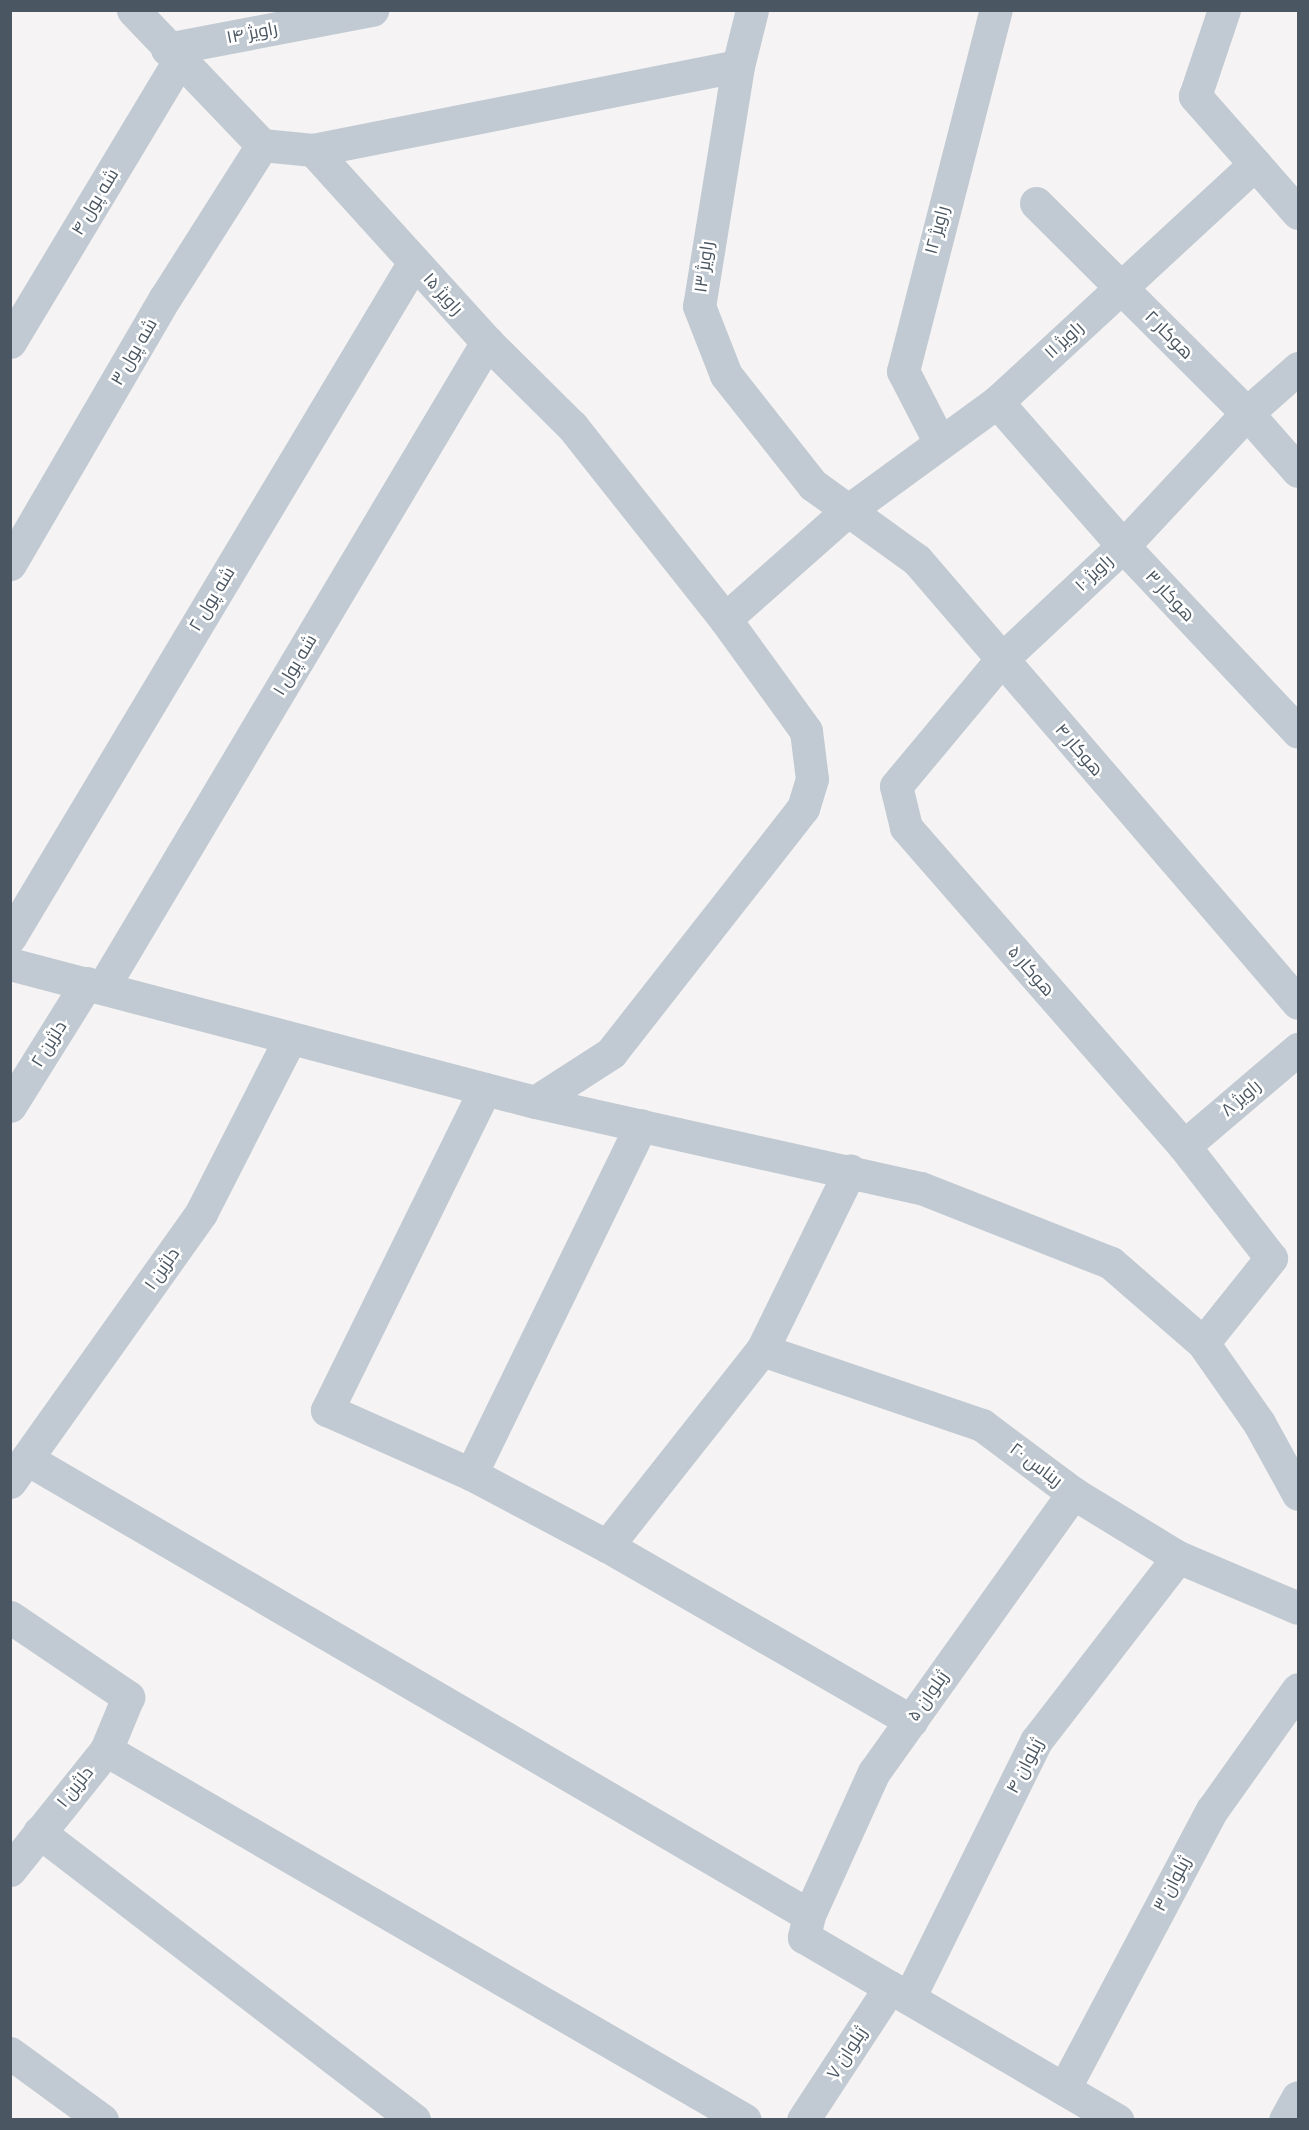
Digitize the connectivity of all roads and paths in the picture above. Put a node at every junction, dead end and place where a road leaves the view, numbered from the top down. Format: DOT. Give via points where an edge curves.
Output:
graph roads {
  1 [pos="134,10"];
  2 [pos="372,10"];
  3 [pos="752,10"];
  4 [pos="996,10"];
  5 [pos="1224,10"];
  6 [pos="173,55"];
  7 [pos="738,66"];
  8 [pos="262,144"];
  9 [pos="313,150"];
  10 [pos="1255,164"];
  11 [pos="1036,202"];
  12 [pos="1299,213"];
  13 [pos="414,262"];
  14 [pos="1121,287"];
  15 [pos="19,310"];
  16 [pos="10,342"];
  17 [pos="487,342"];
  18 [pos="1299,368"];
  19 [pos="997,402"];
  20 [pos="1247,412"];
  21 [pos="940,443"];
  22 [pos="1299,471"];
  23 [pos="846,512"];
  24 [pos="1123,546"];
  25 [pos="10,564"];
  26 [pos="725,619"];
  27 [pos="1001,660"];
  28 [pos="1299,732"];
  29 [pos="896,786"];
  30 [pos="10,937"];
  31 [pos="10,964"];
  32 [pos="95,985"];
  33 [pos="1299,1003"];
  34 [pos="289,1040"];
  35 [pos="1299,1049"];
  36 [pos="485,1089"];
  37 [pos="535,1102"];
  38 [pos="10,1106"];
  39 [pos="641,1125"];
  40 [pos="1185,1146"];
  41 [pos="850,1170"];
  42 [pos="1203,1343"];
  43 [pos="762,1350"];
  44 [pos="19,1470"];
  45 [pos="471,1474"];
  46 [pos="1073,1493"];
  47 [pos="1299,1494"];
  48 [pos="607,1546"];
  49 [pos="1178,1557"];
  50 [pos="1299,1608"];
  51 [pos="10,1617"];
  52 [pos="1299,1689"];
  53 [pos="911,1720"];
  54 [pos="106,1749"];
  55 [pos="39,1832"];
  56 [pos="10,1870"];
  57 [pos="809,1915"];
  58 [pos="900,1993"];
  59 [pos="10,2053"];
  60 [pos="1064,2088"];
  61 [pos="1299,2097"];
  62 [pos="102,2120"];
  63 [pos="414,2120"];
  64 [pos="746,2120"];
  65 [pos="803,2120"];
  66 [pos="1117,2120"];
  67 [pos="1285,2120"];
  1 -- 6 [label="street"];
  2 -- 6 [label="street, راویژ ۱۴"];
  3 -- 7 [label="street, راویژ ۱۳"];
  4 -- 21 [label="street, راویژ ۱۲" via="903,371"];
  5 -- 10 [label="street" via="1195,96"];
  6 -- 8 [label="street"];
  6 -- 15 [label="street, شه پول ۴"];
  7 -- 9 [label="street"];
  7 -- 23 [label="street, راویژ ۱۳" via="699,306 726,375 813,485"];
  8 -- 9 [label="street"];
  8 -- 25 [label="street, شه پول ۳" via="165,298"];
  9 -- 13 [label="street, راویژ ۱۵"];
  10 -- 12 [label="street"];
  10 -- 14 [label="street, راویژ ۱۱"];
  11 -- 14 [label="street, هوکار ۲"];
  13 -- 17 [label="street, راویژ ۱۵"];
  13 -- 30 [label="street, شه پول ۲"];
  14 -- 19 [label="street, راویژ ۱۱"];
  14 -- 20 [label="street, هوکار ۲"];
  15 -- 16 [label="street, شه پول ۴"];
  17 -- 26 [label="street, راویژ ۱۵" via="572,426"];
  17 -- 32 [label="street, شه پول ۱"];
  18 -- 20 [label="street, راویژ ۱۰"];
  19 -- 21 [label="street, راویژ ۱۱"];
  19 -- 24 [label="street, هوکار ۳"];
  20 -- 22 [label="street, هوکار ۲"];
  20 -- 24 [label="street, راویژ ۱۰"];
  21 -- 23 [label="street, راویژ ۱۱"];
  23 -- 26 [label="street, راویژ ۱۱"];
  23 -- 27 [label="street, هوکار ۴" via="918,560"];
  24 -- 27 [label="street, راویژ ۱۰"];
  24 -- 28 [label="street, هوکار ۳"];
  26 -- 37 [label="street, راویژ ۱۵" via="806,731 812,779 803,808 610,1053"];
  27 -- 29 [label="street, راویژ ۱۰"];
  27 -- 33 [label="street, هوکار ۴"];
  29 -- 40 [label="street, هوکار ۵" via="906,828"];
  31 -- 32 [label="street"];
  32 -- 34 [label="street"];
  32 -- 38 [label="street, دلژین ۲"];
  34 -- 36 [label="street"];
  34 -- 44 [label="street, دلژین ۱" via="201,1213"];
  35 -- 40 [label="street, راویژ ۸"];
  36 -- 37 [label="street"];
  36 -- 45 [label="street" via="327,1410"];
  37 -- 39 [label="street"];
  39 -- 41 [label="street"];
  39 -- 45 [label="street"];
  40 -- 42 [label="street, هوکار ۵" via="1271,1258"];
  41 -- 42 [label="street" via="921,1188 1111,1263"];
  41 -- 43 [label="street"];
  42 -- 47 [label="street" via="1259,1423"];
  43 -- 46 [label="street, ریناس ۲۰" via="982,1425"];
  43 -- 48 [label="street"];
  44 -- 57 [label="street"];
  45 -- 48 [label="street"];
  46 -- 49 [label="street, ریناس ۲۰"];
  46 -- 53 [label="street, ژیلوان ۵"];
  48 -- 53 [label="street"];
  49 -- 50 [label="street, ریناس ۲۰"];
  49 -- 58 [label="street, ژیلوان ۴" via="1036,1741"];
  51 -- 54 [label="street, دلژین ۱" via="128,1697"];
  52 -- 60 [label="street, ژیلوان ۳" via="1212,1810"];
  53 -- 57 [label="street, ژیلوان ۵" via="874,1772"];
  54 -- 55 [label="street, دلژین ۱"];
  54 -- 64 [label="street"];
  55 -- 56 [label="street, دلژین ۱"];
  55 -- 63 [label="street"];
  57 -- 58 [label="street" via="804,1937"];
  58 -- 60 [label="street"];
  58 -- 65 [label="street, ژیلوان ۷"];
  59 -- 62 [label="street"];
  60 -- 66 [label="street"];
  61 -- 67 [label="street"];
}
